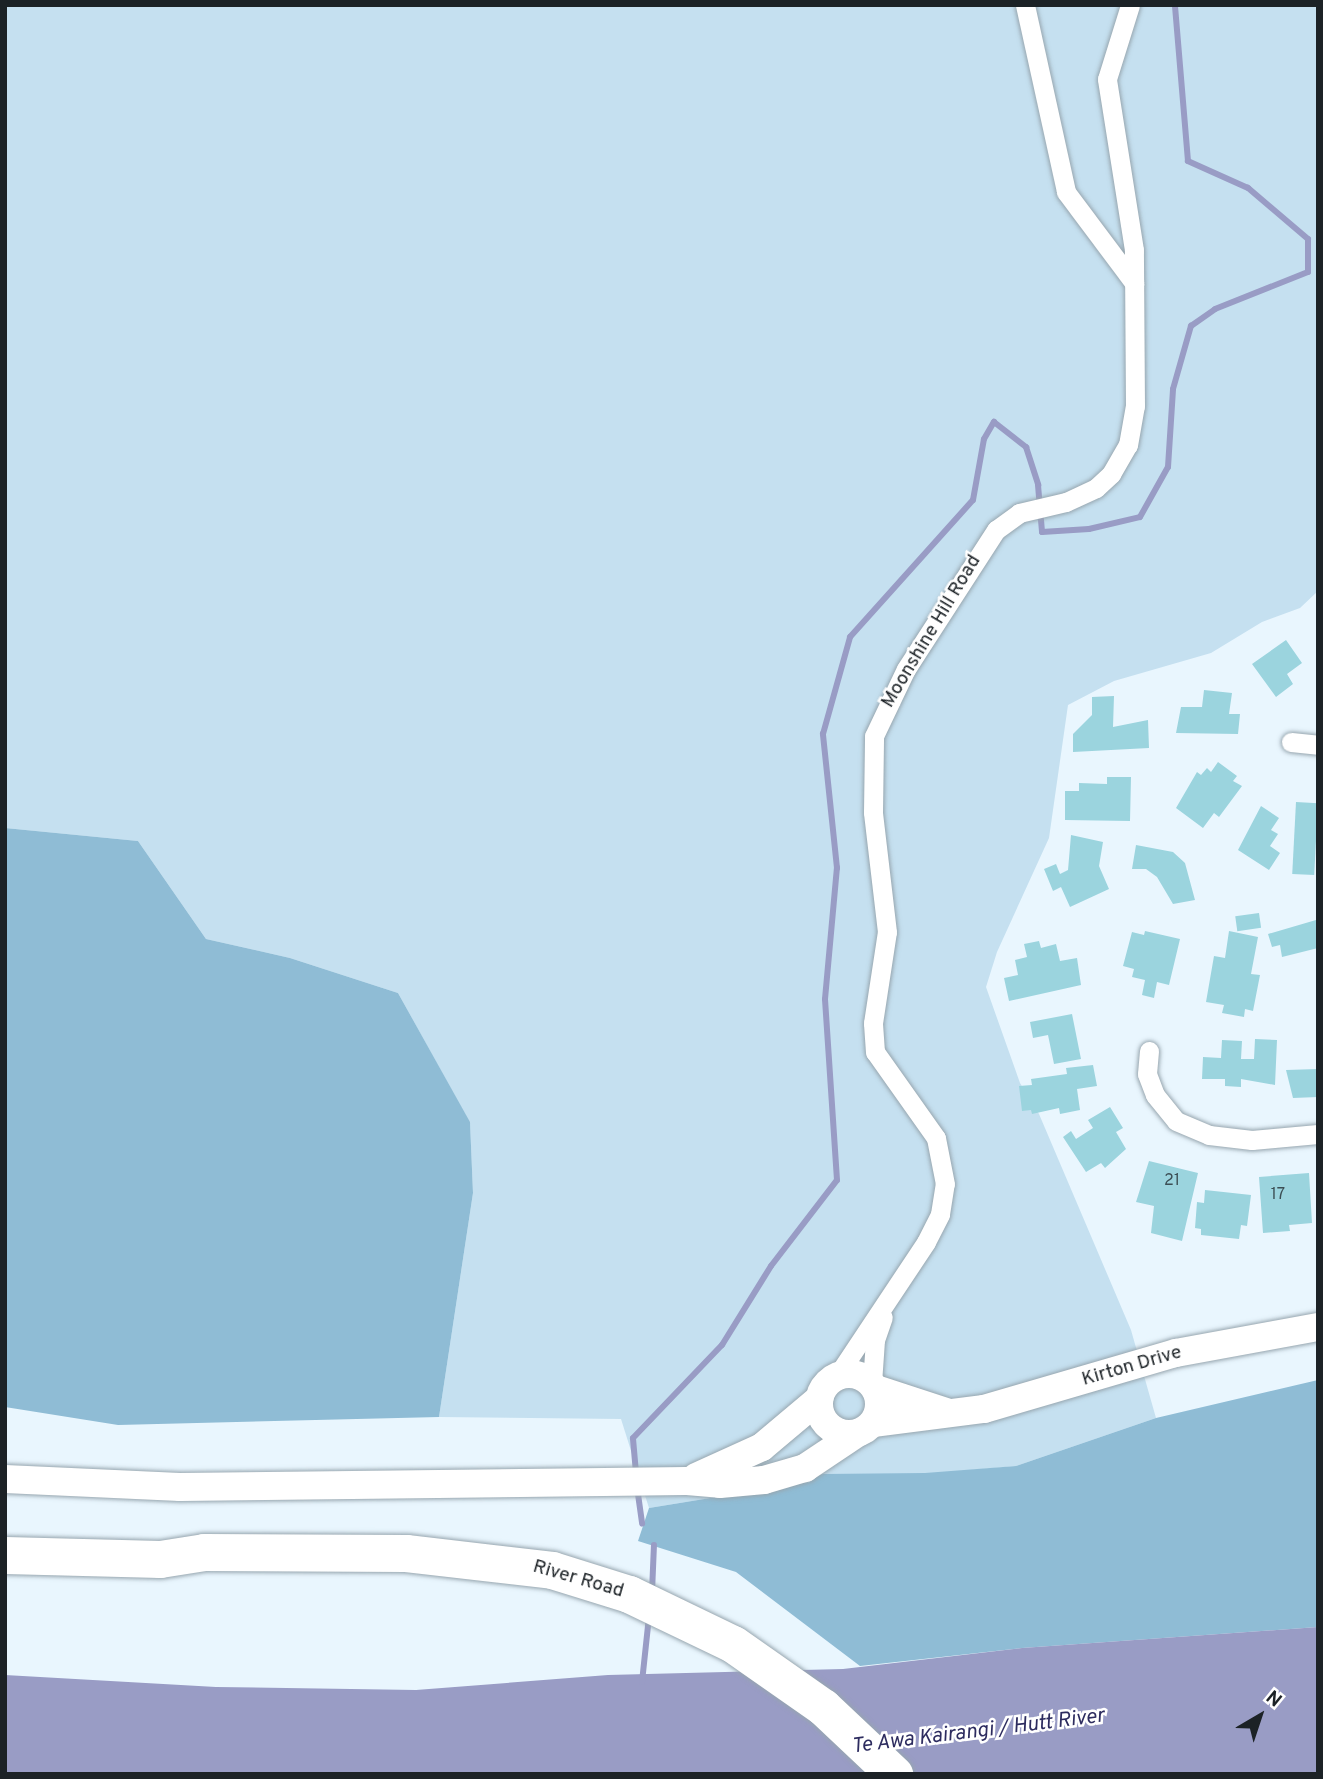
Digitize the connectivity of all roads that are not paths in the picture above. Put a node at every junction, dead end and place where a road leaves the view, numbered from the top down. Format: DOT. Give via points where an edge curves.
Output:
graph roads {
  1 [pos="1025,5"];
  2 [pos="1130,5"];
  3 [pos="1134,283"];
  4 [pos="1291,742"];
  5 [pos="1318,745"];
  6 [pos="1149,1051"];
  7 [pos="1318,1133"];
  8 [pos="886,1309"];
  9 [pos="1318,1327"];
  10 [pos="837,1376"];
  11 [pos="874,1386"];
  12 [pos="819,1399"];
  13 [pos="948,1413"];
  14 [pos="864,1428"];
  15 [pos="5,1479"];
  16 [pos="676,1481"];
  17 [pos="5,1532"];
  18 [pos="204,1552"];
  19 [pos="5,1555"];
  20 [pos="894,1774"];
  1 -- 3 [label="street" via="1066,192"];
  2 -- 3 [label="street, Moonshine Hill Road" via="1107,79 1134,250"];
  3 -- 8 [label="street, Moonshine Hill Road" via="1135,406 1128,445 1111,474 1096,488 1025,511 1002,524 906,669 874,736 873,812 887,932 873,1023 875,1052 936,1138 945,1184 936,1223"];
  4 -- 5 [label="street"];
  6 -- 7 [label="street" via="1147,1074 1155,1096 1176,1121 1209,1135 1252,1140"];
  8 -- 10 [label="street, Moonshine Hill Road"];
  8 -- 11 [label="street, Moonshine Hill Road" via="875,1340"];
  9 -- 13 [label="street, Kirton Drive" via="1176,1353 1031,1397"];
  10 -- 11 [label="street" via="856,1374"];
  10 -- 12 [label="street"];
  11 -- 13 [label="street, Kirton Drive"];
  11 -- 14 [label="street" via="879,1407"];
  12 -- 14 [label="street" via="828,1426"];
  12 -- 16 [label="street" via="762,1447"];
  13 -- 14 [label="street, Kirton Drive"];
  14 -- 16 [label="street" via="821,1461 784,1475 720,1484"];
  15 -- 16 [label="street" via="180,1487"];
  17 -- 18 [label="highway, River Road"];
  18 -- 19 [label="highway, River Road" via="160,1559"];
  18 -- 20 [label="highway, River Road" via="459,1556 540,1568 592,1583 680,1616 763,1662 823,1707"];
}
